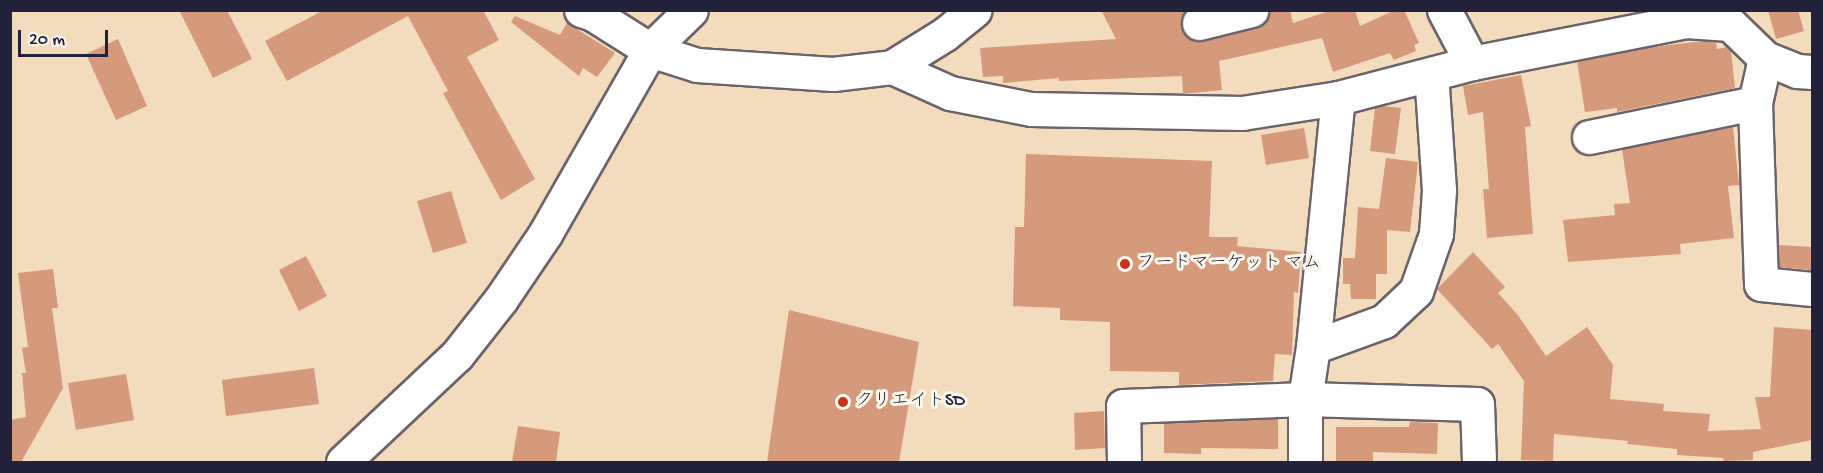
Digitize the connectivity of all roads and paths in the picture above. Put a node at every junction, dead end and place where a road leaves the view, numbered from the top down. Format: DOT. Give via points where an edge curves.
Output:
graph roads {
  1 [pos="581,10"];
  2 [pos="691,10"];
  3 [pos="975,10"];
  4 [pos="1251,10"];
  5 [pos="1444,10"];
  6 [pos="1687,16"];
  7 [pos="1199,23"];
  8 [pos="650,50"];
  9 [pos="1765,58"];
  10 [pos="1472,63"];
  11 [pos="892,67"];
  12 [pos="1812,72"];
  13 [pos="1431,74"];
  14 [pos="1338,98"];
  15 [pos="1755,103"];
  16 [pos="1589,137"];
  17 [pos="1812,289"];
  18 [pos="1313,347"];
  19 [pos="1305,399"];
  20 [pos="343,462"];
  21 [pos="1124,462"];
  22 [pos="1305,462"];
  23 [pos="1479,462"];
  1 -- 8 [label="street"];
  2 -- 8 [label="street"];
  3 -- 11 [label="street"];
  4 -- 7 [label="street"];
  5 -- 10 [label="street"];
  6 -- 9 [label="street" via="1730,24"];
  6 -- 10 [label="street"];
  8 -- 11 [label="street" via="697,65 833,74"];
  8 -- 20 [label="street" via="545,234 501,299 457,355"];
  9 -- 12 [label="street" via="1797,71"];
  9 -- 15 [label="street"];
  10 -- 13 [label="street"];
  11 -- 14 [label="street" via="950,93 1032,109 1242,113"];
  13 -- 14 [label="street"];
  13 -- 18 [label="street" via="1439,190 1436,234 1416,291 1384,321"];
  14 -- 18 [label="street"];
  15 -- 16 [label="street"];
  15 -- 17 [label="street" via="1761,284"];
  18 -- 19 [label="street"];
  19 -- 21 [label="street" via="1123,406"];
  19 -- 22 [label="street"];
  19 -- 23 [label="street" via="1477,404"];
}
